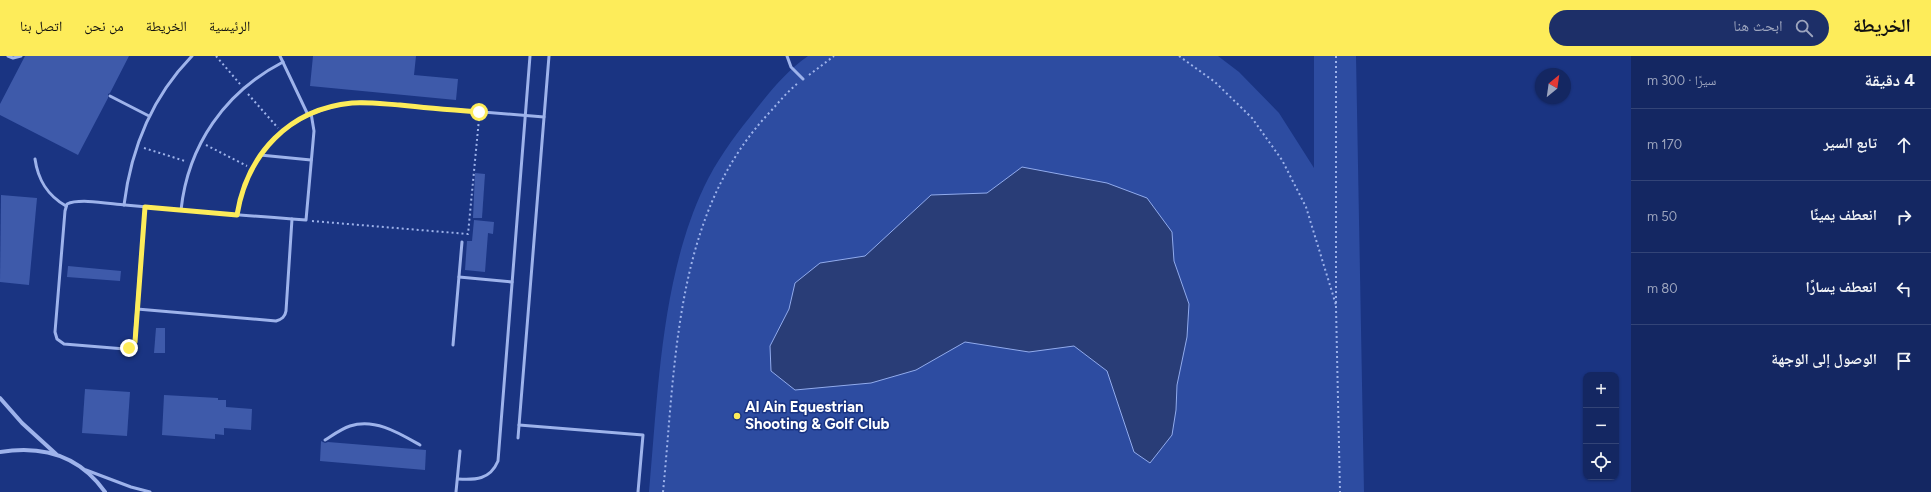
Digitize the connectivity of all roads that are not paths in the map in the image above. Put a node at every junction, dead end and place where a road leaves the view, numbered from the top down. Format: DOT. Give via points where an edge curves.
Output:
graph roads {
  1 [pos="8,56"];
  2 [pos="21,56"];
  3 [pos="192,56"];
  4 [pos="280,56"];
  5 [pos="530,56"];
  6 [pos="549,56"];
  7 [pos="787,56"];
  8 [pos="283,62"];
  9 [pos="803,79"];
  10 [pos="110,96"];
  11 [pos="309,114"];
  12 [pos="526,115"];
  13 [pos="149,116"];
  14 [pos="544,117"];
  15 [pos="260,155"];
  16 [pos="35,159"];
  17 [pos="311,160"];
  18 [pos="124,205"];
  19 [pos="66,206"];
  20 [pos="145,207"];
  21 [pos="181,210"];
  22 [pos="237,215"];
  23 [pos="292,219"];
  24 [pos="462,242"];
  25 [pos="459,277"];
  26 [pos="512,282"];
  27 [pos="137,309"];
  28 [pos="454,345"];
  29 [pos="0,398"];
  30 [pos="519,425"];
  31 [pos="518,438"];
  32 [pos="325,440"];
  33 [pos="420,445"];
  34 [pos="460,451"];
  35 [pos="0,452"];
  36 [pos="56,454"];
  37 [pos="83,468"];
  38 [pos="458,479"];
  39 [pos="104,492"];
  40 [pos="150,492"];
  41 [pos="456,492"];
  42 [pos="638,492"];
  1 -- 2 [label="lane"];
  3 -- 13 [label="lane" via="171,81"];
  4 -- 8 [label="lane"];
  5 -- 12 [label="lane"];
  6 -- 14 [label="lane"];
  7 -- 9 [label="lane" via="792,68"];
  8 -- 11 [label="lane"];
  8 -- 21 [label="lane" via="237,94 214,120 200,142 191,164"];
  10 -- 13 [label="lane"];
  11 -- 12 [label="lane" via="332,106 362,102"];
  11 -- 15 [label="lane" via="281,132"];
  11 -- 17 [label="lane" via="314,131"];
  12 -- 14 [label="lane"];
  12 -- 26 [label="lane"];
  13 -- 18 [label="lane" via="131,165"];
  14 -- 30 [label="lane"];
  15 -- 17 [label="lane"];
  15 -- 22 [label="lane" via="242,191"];
  16 -- 19 [label="lane" via="44,187 57,201"];
  17 -- 23 [label="lane" via="306,220"];
  18 -- 19 [label="lane" via="74,202"];
  18 -- 20 [label="lane"];
  19 -- 27 [label="lane" via="55,332 57,339 64,344 129,348 135,342"];
  20 -- 21 [label="lane"];
  20 -- 27 [label="lane"];
  21 -- 22 [label="lane"];
  22 -- 23 [label="lane"];
  23 -- 27 [label="lane" via="284,318 276,321"];
  24 -- 25 [label="lane"];
  25 -- 26 [label="lane"];
  25 -- 28 [label="lane"];
  26 -- 38 [label="lane" via="498,462 492,472 481,478"];
  29 -- 36 [label="street" via="22,423"];
  30 -- 31 [label="lane"];
  30 -- 42 [label="lane" via="643,435"];
  32 -- 33 [label="lane" via="345,428 361,425 390,428"];
  34 -- 38 [label="lane"];
  35 -- 36 [label="street" via="25,449"];
  36 -- 37 [label="street"];
  37 -- 39 [label="street"];
  37 -- 40 [label="lane" via="124,485"];
  38 -- 41 [label="lane"];
}
